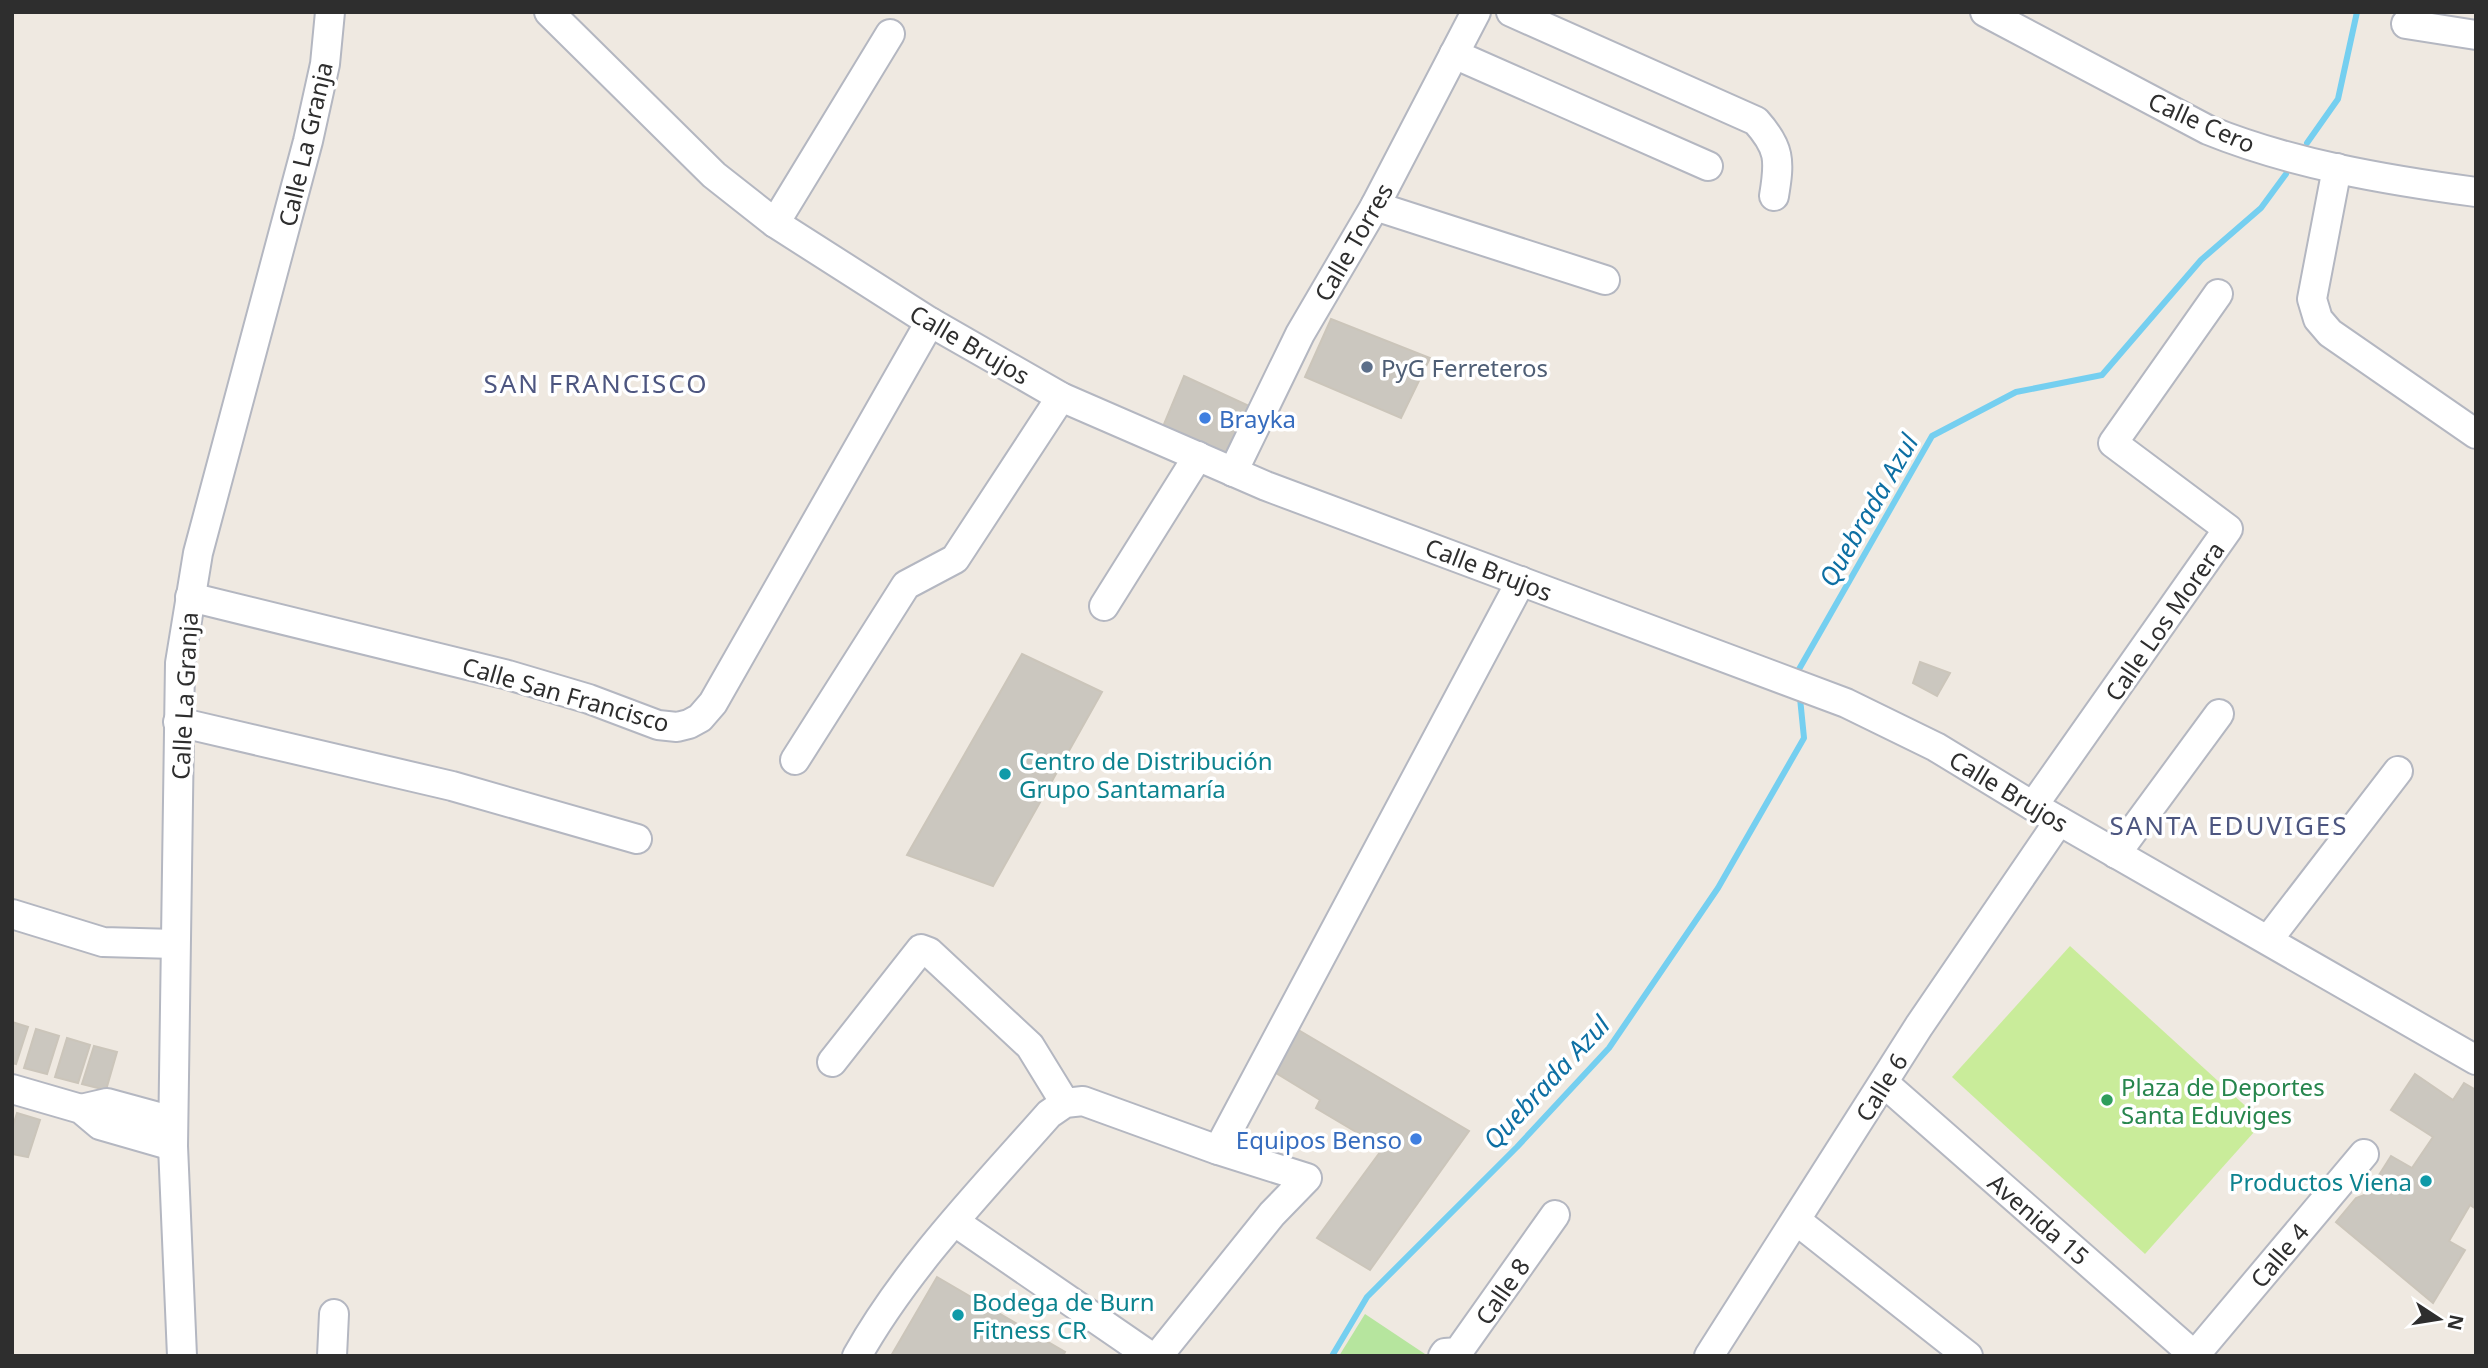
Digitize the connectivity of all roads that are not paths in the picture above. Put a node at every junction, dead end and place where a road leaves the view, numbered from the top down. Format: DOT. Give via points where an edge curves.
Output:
graph roads {
  1 [pos="330,12"];
  2 [pos="549,12"];
  3 [pos="1476,12"];
  4 [pos="1511,12"];
  5 [pos="1985,12"];
  6 [pos="2406,24"];
  7 [pos="890,34"];
  8 [pos="2476,36"];
  9 [pos="1454,54"];
  10 [pos="1708,166"];
  11 [pos="2337,168"];
  12 [pos="2476,192"];
  13 [pos="1774,196"];
  14 [pos="1375,206"];
  15 [pos="775,223"];
  16 [pos="1605,280"];
  17 [pos="2218,294"];
  18 [pos="930,322"];
  19 [pos="1061,397"];
  20 [pos="2476,434"];
  21 [pos="1198,456"];
  22 [pos="1233,472"];
  23 [pos="1521,581"];
  24 [pos="190,597"];
  25 [pos="1104,606"];
  26 [pos="2219,714"];
  27 [pos="178,722"];
  28 [pos="795,760"];
  29 [pos="2398,771"];
  30 [pos="2033,806"];
  31 [pos="2059,821"];
  32 [pos="637,839"];
  33 [pos="2116,855"];
  34 [pos="12,914"];
  35 [pos="2268,940"];
  36 [pos="175,944"];
  37 [pos="2476,1060"];
  38 [pos="832,1062"];
  39 [pos="1884,1083"];
  40 [pos="12,1089"];
  41 [pos="1065,1102"];
  42 [pos="173,1133"];
  43 [pos="1218,1150"];
  44 [pos="2364,1154"];
  45 [pos="1555,1215"];
  46 [pos="1797,1221"];
  47 [pos="955,1222"];
  48 [pos="334,1314"];
  49 [pos="181,1356"];
  50 [pos="332,1356"];
  51 [pos="857,1356"];
  52 [pos="1150,1356"];
  53 [pos="1158,1356"];
  54 [pos="1443,1356"];
  55 [pos="1709,1356"];
  56 [pos="1968,1356"];
  57 [pos="2195,1356"];
  1 -- 24 [label="street, Calle La Granja" via="325,64 308,141"];
  2 -- 15 [label="street, Calle Brujos" via="714,176"];
  3 -- 9 [label="street, Calle Torres"];
  4 -- 13 [label="street" via="1756,121 1774,141 1779,167"];
  5 -- 11 [label="street, Calle Cero" via="2208,130"];
  6 -- 8 [label="street"];
  7 -- 15 [label="street"];
  9 -- 10 [label="street"];
  9 -- 14 [label="street, Calle Torres"];
  11 -- 12 [label="street, Calle Cero"];
  11 -- 20 [label="street" via="2312,299 2318,319 2330,333"];
  14 -- 16 [label="street"];
  14 -- 22 [label="street, Calle Torres" via="1300,334"];
  15 -- 18 [label="street, Calle Brujos"];
  17 -- 30 [label="street, Calle Los Morera" via="2113,443 2228,530"];
  18 -- 19 [label="street, Calle Brujos"];
  18 -- 24 [label="street, Calle San Francisco" via="713,703 689,724 658,725 508,675"];
  19 -- 21 [label="street, Calle Brujos"];
  19 -- 28 [label="street" via="955,559 906,585"];
  21 -- 22 [label="street, Calle Brujos"];
  21 -- 25 [label="street"];
  22 -- 23 [label="street, Calle Brujos"];
  23 -- 30 [label="street, Calle Brujos" via="1846,704 1936,747"];
  23 -- 43 [label="street"];
  24 -- 27 [label="street, Calle La Granja" via="180,663"];
  26 -- 33 [label="street"];
  27 -- 32 [label="street" via="452,786"];
  27 -- 36 [label="street, Calle La Granja"];
  29 -- 35 [label="street"];
  30 -- 31 [label="street, Calle Brujos"];
  31 -- 33 [label="street, Calle Brujos"];
  31 -- 39 [label="street, Calle 6"];
  33 -- 35 [label="street, Calle Brujos"];
  34 -- 36 [label="street" via="103,942"];
  35 -- 37 [label="street, Calle Brujos"];
  36 -- 42 [label="street, Calle La Granja"];
  38 -- 41 [label="street" via="921,949 929,951 1030,1046"];
  39 -- 46 [label="street, Calle 6"];
  39 -- 57 [label="street, Avenida 15"];
  40 -- 42 [label="street" via="81,1109 100,1125"];
  41 -- 43 [label="street" via="1083,1101"];
  41 -- 47 [label="street" via="1049,1114"];
  42 -- 49 [label="street, Calle La Granja"];
  43 -- 53 [label="street" via="1307,1178 1272,1214"];
  44 -- 57 [label="street, Calle 4"];
  45 -- 54 [label="street, Calle 8" via="1458,1352"];
  46 -- 55 [label="street, Calle 6"];
  46 -- 56 [label="street"];
  47 -- 51 [label="street" via="874,1325"];
  47 -- 52 [label="street"];
  48 -- 50 [label="street"];
}
